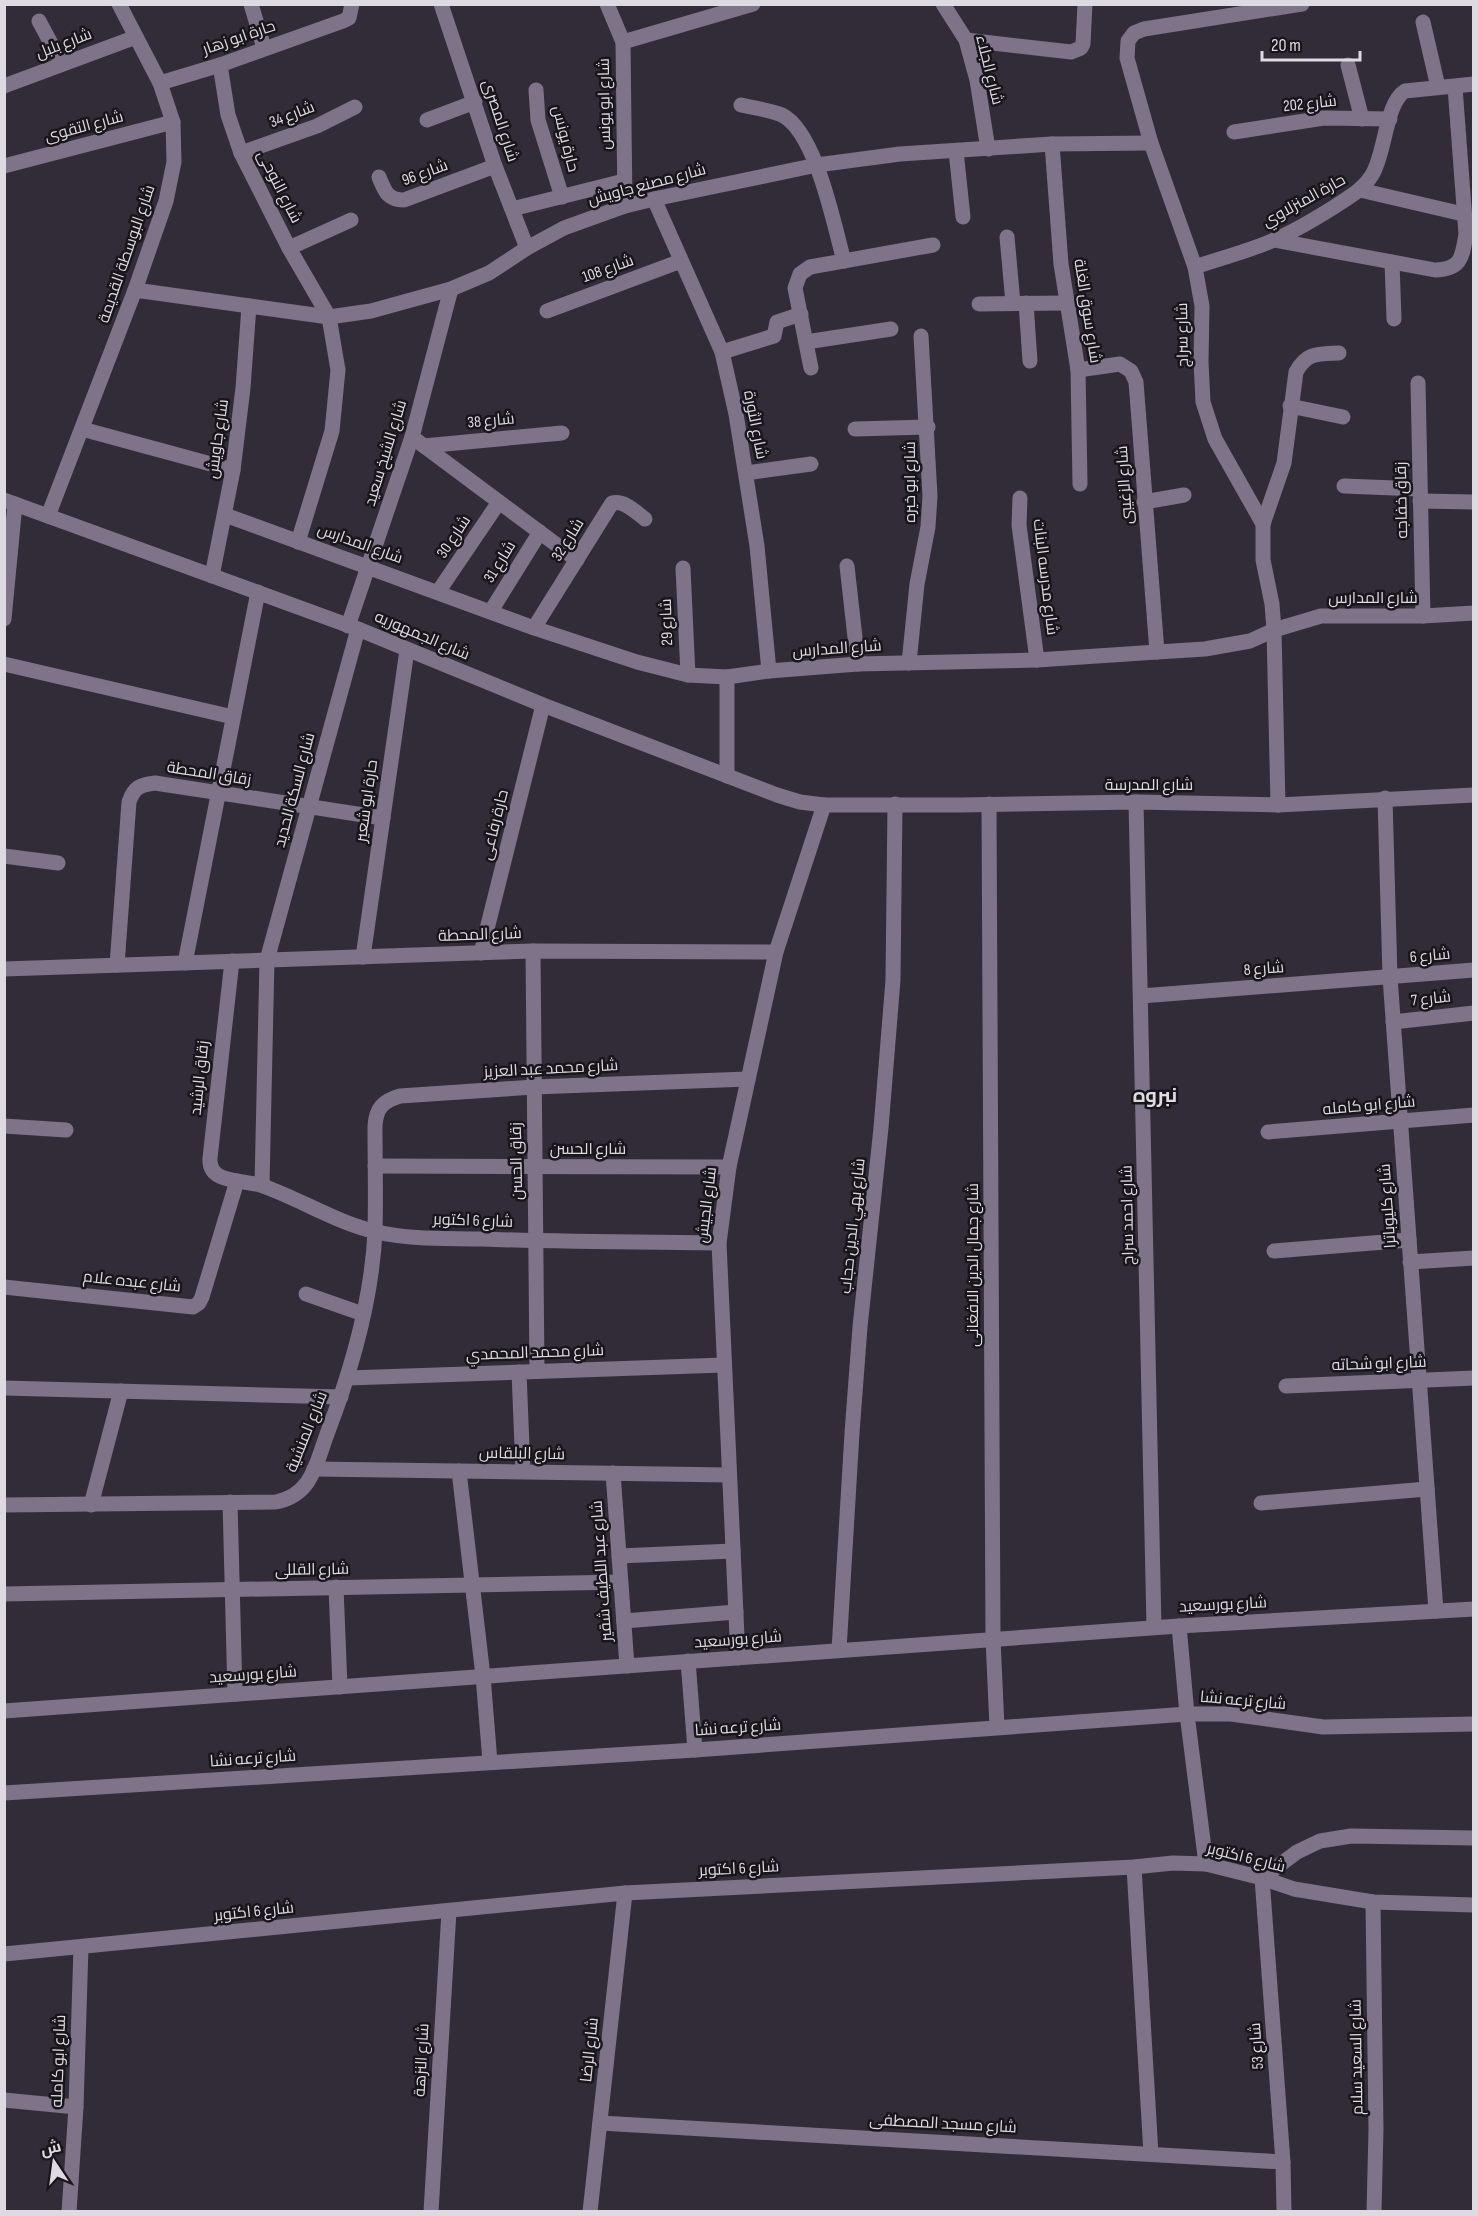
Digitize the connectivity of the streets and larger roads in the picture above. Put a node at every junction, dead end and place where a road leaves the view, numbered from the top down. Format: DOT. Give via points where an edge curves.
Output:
graph roads {
  1 [pos="119,4"];
  2 [pos="251,4"];
  3 [pos="352,4"];
  4 [pos="441,4"];
  5 [pos="607,4"];
  6 [pos="753,4"];
  7 [pos="943,4"];
  8 [pos="1085,4"];
  9 [pos="1302,4"];
  10 [pos="1244,9"];
  11 [pos="39,21"];
  12 [pos="1423,22"];
  13 [pos="136,37"];
  14 [pos="966,40"];
  15 [pos="622,42"];
  16 [pos="264,48"];
  17 [pos="62,64"];
  18 [pos="220,65"];
  19 [pos="1348,65"];
  20 [pos="160,83"];
  21 [pos="1473,84"];
  22 [pos="4,86"];
  23 [pos="1438,87"];
  24 [pos="1455,87"];
  25 [pos="536,90"];
  26 [pos="475,102"];
  27 [pos="741,105"];
  28 [pos="356,107"];
  29 [pos="1362,119"];
  30 [pos="1390,119"];
  31 [pos="427,120"];
  32 [pos="173,122"];
  33 [pos="1234,132"];
  34 [pos="1151,143"];
  35 [pos="1052,144"];
  36 [pos="988,148"];
  37 [pos="956,151"];
  38 [pos="241,153"];
  39 [pos="817,165"];
  40 [pos="4,166"];
  41 [pos="495,166"];
  42 [pos="379,177"];
  43 [pos="624,181"];
  44 [pos="1360,190"];
  45 [pos="562,197"];
  46 [pos="654,199"];
  47 [pos="626,206"];
  48 [pos="512,210"];
  49 [pos="1463,213"];
  50 [pos="963,217"];
  51 [pos="351,220"];
  52 [pos="1007,237"];
  53 [pos="1274,240"];
  54 [pos="933,245"];
  55 [pos="289,248"];
  56 [pos="527,248"];
  57 [pos="681,261"];
  58 [pos="844,261"];
  59 [pos="1392,262"];
  60 [pos="1195,267"];
  61 [pos="451,289"];
  62 [pos="135,290"];
  63 [pos="1019,303"];
  64 [pos="1068,303"];
  65 [pos="979,304"];
  66 [pos="249,306"];
  67 [pos="547,311"];
  68 [pos="801,314"];
  69 [pos="329,317"];
  70 [pos="1394,319"];
  71 [pos="891,329"];
  72 [pos="921,336"];
  73 [pos="806,342"];
  74 [pos="722,352"];
  75 [pos="1339,353"];
  76 [pos="1030,362"];
  77 [pos="811,368"];
  78 [pos="1078,370"];
  79 [pos="1418,383"];
  80 [pos="1290,406"];
  81 [pos="1343,417"];
  82 [pos="928,428"];
  83 [pos="82,429"];
  84 [pos="855,429"];
  85 [pos="562,433"];
  86 [pos="418,441"];
  87 [pos="811,464"];
  88 [pos="233,470"];
  89 [pos="746,473"];
  90 [pos="1080,484"];
  91 [pos="1344,486"];
  92 [pos="1184,495"];
  93 [pos="1420,495"];
  94 [pos="1020,498"];
  95 [pos="10,502"];
  96 [pos="500,502"];
  97 [pos="1144,502"];
  98 [pos="1473,502"];
  99 [pos="225,515"];
  100 [pos="48,516"];
  101 [pos="645,519"];
  102 [pos="1263,524"];
  103 [pos="540,532"];
  104 [pos="298,542"];
  105 [pos="577,560"];
  106 [pos="369,566"];
  107 [pos="847,566"];
  108 [pos="683,568"];
  109 [pos="212,576"];
  110 [pos="258,592"];
  111 [pos="438,592"];
  112 [pos="491,611"];
  113 [pos="1473,613"];
  114 [pos="1423,616"];
  115 [pos="4,619"];
  116 [pos="353,627"];
  117 [pos="534,628"];
  118 [pos="1274,630"];
  119 [pos="407,650"];
  120 [pos="1157,652"];
  121 [pos="1037,660"];
  122 [pos="909,663"];
  123 [pos="4,664"];
  124 [pos="858,664"];
  125 [pos="769,672"];
  126 [pos="688,675"];
  127 [pos="727,677"];
  128 [pos="543,705"];
  129 [pos="233,717"];
  130 [pos="727,776"];
  131 [pos="218,793"];
  132 [pos="1473,795"];
  133 [pos="1385,798"];
  134 [pos="1136,802"];
  135 [pos="895,804"];
  136 [pos="989,804"];
  137 [pos="824,805"];
  138 [pos="1278,805"];
  139 [pos="308,808"];
  140 [pos="383,818"];
  141 [pos="4,856"];
  142 [pos="58,862"];
  143 [pos="533,951"];
  144 [pos="776,952"];
  145 [pos="481,953"];
  146 [pos="363,957"];
  147 [pos="267,960"];
  148 [pos="232,961"];
  149 [pos="185,963"];
  150 [pos="117,965"];
  151 [pos="4,969"];
  152 [pos="1473,970"];
  153 [pos="1390,977"];
  154 [pos="1142,996"];
  155 [pos="1473,1013"];
  156 [pos="1393,1022"];
  157 [pos="748,1079"];
  158 [pos="534,1087"];
  159 [pos="1473,1115"];
  160 [pos="1400,1122"];
  161 [pos="4,1126"];
  162 [pos="375,1126"];
  163 [pos="66,1130"];
  164 [pos="1268,1132"];
  165 [pos="375,1166"];
  166 [pos="535,1167"];
  167 [pos="729,1167"];
  168 [pos="237,1180"];
  169 [pos="261,1185"];
  170 [pos="375,1232"];
  171 [pos="1409,1239"];
  172 [pos="536,1241"];
  173 [pos="718,1243"];
  174 [pos="1274,1251"];
  175 [pos="1473,1258"];
  176 [pos="1410,1262"];
  177 [pos="4,1287"];
  178 [pos="306,1294"];
  179 [pos="363,1314"];
  180 [pos="724,1365"];
  181 [pos="537,1371"];
  182 [pos="519,1372"];
  183 [pos="348,1378"];
  184 [pos="1473,1378"];
  185 [pos="1419,1381"];
  186 [pos="1286,1386"];
  187 [pos="4,1388"];
  188 [pos="122,1391"];
  189 [pos="341,1397"];
  190 [pos="314,1469"];
  191 [pos="459,1470"];
  192 [pos="524,1471"];
  193 [pos="613,1473"];
  194 [pos="729,1475"];
  195 [pos="1427,1489"];
  196 [pos="230,1502"];
  197 [pos="1261,1503"];
  198 [pos="4,1505"];
  199 [pos="91,1505"];
  200 [pos="734,1551"];
  201 [pos="619,1556"];
  202 [pos="621,1582"];
  203 [pos="471,1585"];
  204 [pos="336,1587"];
  205 [pos="233,1589"];
  206 [pos="4,1593"];
  207 [pos="1473,1609"];
  208 [pos="1436,1611"];
  209 [pos="736,1612"];
  210 [pos="624,1621"];
  211 [pos="1179,1626"];
  212 [pos="1154,1628"];
  213 [pos="993,1640"];
  214 [pos="839,1650"];
  215 [pos="738,1658"];
  216 [pos="688,1661"];
  217 [pos="627,1666"];
  218 [pos="483,1676"];
  219 [pos="340,1687"];
  220 [pos="235,1694"];
  221 [pos="4,1711"];
  222 [pos="1187,1714"];
  223 [pos="1473,1724"];
  224 [pos="997,1727"];
  225 [pos="695,1750"];
  226 [pos="490,1762"];
  227 [pos="4,1793"];
  228 [pos="1473,1838"];
  229 [pos="1206,1864"];
  230 [pos="1134,1867"];
  231 [pos="1262,1878"];
  232 [pos="625,1893"];
  233 [pos="1373,1902"];
  234 [pos="1473,1905"];
  235 [pos="449,1911"];
  236 [pos="81,1947"];
  237 [pos="4,1954"];
  238 [pos="4,2100"];
  239 [pos="76,2107"];
  240 [pos="600,2123"];
  241 [pos="1151,2154"];
  242 [pos="1283,2162"];
  243 [pos="69,2211"];
  244 [pos="431,2211"];
  245 [pos="590,2211"];
  246 [pos="1284,2211"];
  247 [pos="1374,2211"];
  1 -- 13 [label="street, شارع البوسطة القديمة"];
  2 -- 16 [label="street"];
  3 -- 16 [label="street, حارة ابو زهار" via="349,18 343,21"];
  4 -- 26 [label="street, شارع المصرى"];
  5 -- 15 [label="street, شارع ابو يونس"];
  6 -- 15 [label="street"];
  7 -- 14 [label="street, شارع الجلاء"];
  8 -- 14 [label="street" via="1083,44 1071,52"];
  9 -- 10 [label="street, شارع سراج"];
  10 -- 34 [label="street, شارع سراج" via="1144,29 1128,41 1127,58"];
  11 -- 17 [label="street"];
  12 -- 23 [label="street"];
  13 -- 17 [label="street, شارع بلبل"];
  13 -- 20 [label="street, شارع البوسطة القديمة"];
  14 -- 36 [label="street, شارع الجلاء"];
  15 -- 43 [label="street, شارع ابو يونس"];
  16 -- 18 [label="street, حارة ابو زهار"];
  17 -- 22 [label="street, شارع بلبل"];
  18 -- 20 [label="street, حارة ابو زهار"];
  18 -- 38 [label="street, شارع النوحى" via="228,115"];
  19 -- 29 [label="street"];
  20 -- 32 [label="street, شارع البوسطة القديمة"];
  21 -- 24 [label="street, حارة المنزلاوي"];
  23 -- 24 [label="street, حارة المنزلاوي"];
  23 -- 30 [label="street, حارة المنزلاوي" via="1398,95"];
  24 -- 49 [label="street"];
  25 -- 45 [label="street, حارة يونس" via="538,120"];
  26 -- 31 [label="street"];
  26 -- 41 [label="street, شارع المصرى"];
  27 -- 39 [label="street" via="781,115 792,122"];
  28 -- 38 [label="street, شارع 34" via="317,126"];
  29 -- 30 [label="street, شارع 202"];
  29 -- 33 [label="street, شارع 202" via="1324,118"];
  30 -- 44 [label="street, حارة المنزلاوي" via="1382,156"];
  32 -- 40 [label="street, شارع التقوى"];
  32 -- 62 [label="street, شارع البوسطة القديمة" via="174,162 166,201"];
  34 -- 35 [label="street, شارع مصنع جاويش"];
  34 -- 60 [label="street, شارع سراج"];
  35 -- 36 [label="street, شارع مصنع جاويش"];
  35 -- 64 [label="street, شارع سوق الغلة" via="1061,264"];
  36 -- 37 [label="street, شارع مصنع جاويش"];
  37 -- 39 [label="street, شارع مصنع جاويش"];
  37 -- 50 [label="street"];
  38 -- 55 [label="street, شارع النوحى"];
  39 -- 46 [label="street, شارع مصنع جاويش"];
  39 -- 58 [label="street"];
  41 -- 42 [label="street, شارع 96" via="404,200 391,199"];
  41 -- 48 [label="street, شارع المصرى"];
  43 -- 45 [label="street"];
  43 -- 47 [label="street, شارع ابو يونس"];
  44 -- 49 [label="street"];
  44 -- 53 [label="street, حارة المنزلاوي"];
  45 -- 48 [label="street"];
  46 -- 47 [label="street, شارع مصنع جاويش"];
  46 -- 57 [label="street, شارع الثورة"];
  47 -- 56 [label="street, شارع مصنع جاويش" via="564,228"];
  48 -- 56 [label="street, شارع المصرى"];
  49 -- 59 [label="street" via="1466,234 1458,264 1448,270 1435,270"];
  51 -- 55 [label="street"];
  52 -- 63 [label="street"];
  53 -- 59 [label="street"];
  53 -- 60 [label="street, حارة المنزلاوي"];
  54 -- 58 [label="street"];
  55 -- 69 [label="street, شارع النوحى"];
  56 -- 61 [label="street, شارع مصنع جاويش" via="489,273"];
  57 -- 67 [label="street, شارع 108"];
  57 -- 74 [label="street, شارع الثورة"];
  58 -- 68 [label="street" via="810,267 801,274 795,288"];
  59 -- 70 [label="street"];
  60 -- 102 [label="street, شارع سراج" via="1202,306 1203,402 1215,439"];
  61 -- 69 [label="street, شارع مصنع جاويش" via="371,311"];
  61 -- 86 [label="street, شارع الشيخ سعيد"];
  62 -- 66 [label="street, شارع مصنع جاويش"];
  62 -- 83 [label="street, شارع البوسطة القديمة"];
  63 -- 64 [label="street"];
  63 -- 65 [label="street"];
  63 -- 76 [label="street"];
  64 -- 78 [label="street, شارع سوق الغلة"];
  66 -- 69 [label="street, شارع مصنع جاويش"];
  66 -- 88 [label="street, شارع جاويش"];
  68 -- 73 [label="street"];
  68 -- 74 [label="street" via="777,322 774,336"];
  69 -- 104 [label="street" via="338,370 332,430"];
  71 -- 73 [label="street"];
  72 -- 82 [label="street, شارع ابو خيره"];
  73 -- 77 [label="street"];
  74 -- 89 [label="street, شارع الثورة"];
  75 -- 80 [label="street" via="1312,355 1302,361"];
  78 -- 90 [label="street, شارع سوق الغلة"];
  78 -- 97 [label="street, شارع الزغيبى" via="1120,364 1131,371 1136,382"];
  79 -- 93 [label="street, زقاق خفاجه"];
  80 -- 81 [label="street"];
  80 -- 102 [label="street" via="1284,463"];
  82 -- 84 [label="street"];
  82 -- 122 [label="street, شارع ابو خيره" via="929,517"];
  83 -- 88 [label="street"];
  83 -- 100 [label="street, شارع البوسطة القديمة"];
  85 -- 86 [label="street, شارع 38"];
  86 -- 96 [label="street"];
  86 -- 106 [label="street, شارع الشيخ سعيد"];
  87 -- 89 [label="street"];
  88 -- 99 [label="street, شارع جاويش"];
  89 -- 125 [label="street, شارع الثورة"];
  91 -- 93 [label="street"];
  92 -- 97 [label="street"];
  93 -- 98 [label="street"];
  93 -- 114 [label="street, زقاق خفاجه"];
  94 -- 121 [label="street, شارع مدرسه البنات" via="1019,525"];
  95 -- 100 [label="street, شارع الجمهوريه"];
  95 -- 115 [label="street"];
  96 -- 103 [label="street"];
  96 -- 111 [label="street, شارع 30"];
  97 -- 120 [label="street, شارع الزغيبى"];
  99 -- 104 [label="street, شارع المدارس"];
  99 -- 109 [label="street, شارع جاويش"];
  100 -- 109 [label="street, شارع الجمهوريه"];
  101 -- 105 [label="street, شارع 32" via="625,505 612,503"];
  102 -- 118 [label="street, شارع سراج" via="1263,560"];
  103 -- 105 [label="street"];
  103 -- 112 [label="street, شارع 31"];
  104 -- 106 [label="street, شارع المدارس"];
  105 -- 117 [label="street, شارع 32"];
  106 -- 111 [label="street, شارع المدارس"];
  106 -- 116 [label="street, شارع الشيخ سعيد"];
  107 -- 124 [label="street"];
  108 -- 126 [label="street, شارع 29"];
  109 -- 110 [label="street, شارع الجمهوريه"];
  110 -- 116 [label="street, شارع الجمهوريه"];
  110 -- 129 [label="street"];
  111 -- 112 [label="street, شارع المدارس"];
  112 -- 117 [label="street, شارع المدارس"];
  113 -- 114 [label="street, شارع المدارس"];
  114 -- 118 [label="street, شارع المدارس" via="1321,616"];
  116 -- 119 [label="street, شارع الجمهوريه"];
  116 -- 139 [label="street, شارع السكة الحديد"];
  117 -- 126 [label="street, شارع المدارس"];
  118 -- 120 [label="street, شارع المدارس" via="1250,641"];
  118 -- 138 [label="street, شارع سراج"];
  119 -- 128 [label="street, شارع الجمهوريه"];
  119 -- 140 [label="street, حارة ابو شعير"];
  120 -- 121 [label="street, شارع المدارس"];
  121 -- 122 [label="street, شارع المدارس"];
  122 -- 124 [label="street, شارع المدارس"];
  123 -- 129 [label="street"];
  124 -- 125 [label="street, شارع المدارس"];
  125 -- 127 [label="street, شارع المدارس"];
  126 -- 127 [label="street, شارع المدارس"];
  127 -- 130 [label="street"];
  128 -- 130 [label="street, شارع الجمهوريه"];
  128 -- 145 [label="street, حارة رفاعى"];
  129 -- 131 [label="street"];
  130 -- 137 [label="street, شارع الجمهوريه" via="800,802"];
  131 -- 139 [label="street, زقاق المحطة"];
  131 -- 149 [label="street"];
  131 -- 150 [label="street, زقاق المحطة" via="155,783 132,792"];
  132 -- 133 [label="street, شارع المدرسة"];
  133 -- 138 [label="street, شارع المدرسة"];
  133 -- 153 [label="street, شارع كليوباترا"];
  134 -- 136 [label="street, شارع المدرسة"];
  134 -- 138 [label="street, شارع المدرسة"];
  134 -- 154 [label="street, شارع احمد سراج"];
  135 -- 136 [label="street, شارع المدرسة"];
  135 -- 137 [label="street, شارع المدرسة"];
  135 -- 214 [label="street, شارع بهي الدين حجاب" via="893,980 860,1327"];
  136 -- 213 [label="street, شارع جمال الدين الافغانى"];
  137 -- 144 [label="street, شارع الجيش"];
  139 -- 140 [label="street, زقاق المحطة"];
  139 -- 147 [label="street, شارع السكة الحديد"];
  140 -- 146 [label="street, حارة ابو شعير"];
  141 -- 142 [label="street"];
  143 -- 144 [label="street, شارع المحطة"];
  143 -- 145 [label="street, شارع المحطة"];
  143 -- 158 [label="street, زقاق الحسن"];
  144 -- 157 [label="street, شارع الجيش"];
  145 -- 146 [label="street, شارع المحطة"];
  146 -- 147 [label="street, شارع المحطة"];
  147 -- 148 [label="street, شارع المحطة"];
  147 -- 169 [label="street, شارع السكة الحديد"];
  148 -- 149 [label="street, شارع المحطة"];
  148 -- 168 [label="street, زقاق الرشيد" via="209,1166 213,1173"];
  149 -- 150 [label="street, شارع المحطة"];
  150 -- 151 [label="street, شارع المحطة"];
  152 -- 153 [label="street, شارع 6"];
  153 -- 154 [label="street, شارع 8"];
  153 -- 156 [label="street, شارع كليوباترا"];
  154 -- 212 [label="street, شارع احمد سراج"];
  155 -- 156 [label="street, شارع 7"];
  156 -- 160 [label="street, شارع كليوباترا"];
  157 -- 158 [label="street, شارع محمد عبد العزيز"];
  157 -- 167 [label="street, شارع الجيش"];
  158 -- 162 [label="street, شارع محمد عبد العزيز" via="400,1096 386,1100 376,1113"];
  158 -- 166 [label="street, زقاق الحسن"];
  159 -- 160 [label="street, شارع ابو كامله"];
  160 -- 164 [label="street, شارع ابو كامله"];
  160 -- 171 [label="street, شارع كليوباترا"];
  161 -- 163 [label="street"];
  162 -- 165 [label="street, شارع المنشية"];
  165 -- 166 [label="street, شارع الحسن"];
  165 -- 170 [label="street, شارع المنشية"];
  166 -- 167 [label="street, شارع الحسن"];
  166 -- 172 [label="street, زقاق الحسن"];
  167 -- 173 [label="street, شارع الجيش"];
  168 -- 169 [label="street, شارع 6 اكتوبر"];
  168 -- 177 [label="street, شارع عبده علام" via="202,1297 193,1306"];
  169 -- 170 [label="street, شارع 6 اكتوبر"];
  170 -- 172 [label="street, شارع 6 اكتوبر"];
  170 -- 179 [label="street, شارع المنشية"];
  171 -- 174 [label="street"];
  171 -- 176 [label="street, شارع كليوباترا"];
  172 -- 173 [label="street, شارع 6 اكتوبر"];
  172 -- 181 [label="street, زقاق الحسن"];
  173 -- 180 [label="street, شارع الجيش"];
  175 -- 176 [label="street"];
  176 -- 185 [label="street, شارع كليوباترا"];
  178 -- 179 [label="street"];
  179 -- 183 [label="street, شارع المنشية"];
  180 -- 181 [label="street, شارع محمد المحمدي"];
  180 -- 194 [label="street, شارع الجيش"];
  181 -- 182 [label="street, شارع محمد المحمدي"];
  182 -- 183 [label="street, شارع محمد المحمدي"];
  182 -- 192 [label="street"];
  183 -- 189 [label="street, شارع المنشية"];
  184 -- 185 [label="street, شارع ابو شحاته"];
  185 -- 186 [label="street, شارع ابو شحاته"];
  185 -- 195 [label="street, شارع كليوباترا"];
  187 -- 188 [label="street"];
  188 -- 189 [label="street"];
  188 -- 199 [label="street"];
  189 -- 190 [label="street, شارع المنشية"];
  190 -- 191 [label="street, شارع البلقاس"];
  190 -- 196 [label="street, شارع المنشية" via="300,1493 289,1499"];
  191 -- 192 [label="street, شارع البلقاس"];
  191 -- 203 [label="street"];
  192 -- 193 [label="street, شارع البلقاس"];
  193 -- 194 [label="street, شارع البلقاس"];
  193 -- 201 [label="street, شارع عبد اللطيف شقير"];
  194 -- 200 [label="street, شارع الجيش"];
  195 -- 197 [label="street"];
  195 -- 208 [label="street, شارع كليوباترا"];
  196 -- 199 [label="street, شارع المنشية"];
  196 -- 205 [label="street"];
  198 -- 199 [label="street, شارع المنشية"];
  200 -- 201 [label="street"];
  200 -- 209 [label="street, شارع الجيش"];
  201 -- 202 [label="street, شارع عبد اللطيف شقير"];
  202 -- 203 [label="street, شارع القللى"];
  202 -- 210 [label="street, شارع عبد اللطيف شقير"];
  203 -- 204 [label="street, شارع القللى"];
  203 -- 218 [label="street"];
  204 -- 205 [label="street, شارع القللى"];
  204 -- 219 [label="street"];
  205 -- 206 [label="street, شارع القللى"];
  205 -- 220 [label="street"];
  207 -- 208 [label="street, شارع بورسعيد"];
  208 -- 211 [label="street, شارع بورسعيد"];
  209 -- 210 [label="street"];
  209 -- 215 [label="street, شارع الجيش"];
  210 -- 217 [label="street, شارع عبد اللطيف شقير"];
  211 -- 212 [label="street, شارع بورسعيد"];
  211 -- 222 [label="street"];
  212 -- 213 [label="street, شارع بورسعيد"];
  213 -- 214 [label="street, شارع بورسعيد"];
  213 -- 224 [label="street, شارع جمال الدين الافغانى"];
  214 -- 215 [label="street, شارع بورسعيد"];
  215 -- 216 [label="street, شارع بورسعيد"];
  216 -- 217 [label="street, شارع بورسعيد"];
  216 -- 225 [label="street"];
  217 -- 218 [label="street, شارع بورسعيد"];
  218 -- 219 [label="street, شارع بورسعيد"];
  218 -- 226 [label="street"];
  219 -- 220 [label="street, شارع بورسعيد"];
  220 -- 221 [label="street, شارع بورسعيد"];
  222 -- 223 [label="street, شارع ترعه نشا" via="1232,1714 1323,1727"];
  222 -- 224 [label="street, شارع ترعه نشا"];
  222 -- 229 [label="street"];
  224 -- 225 [label="street, شارع ترعه نشا"];
  225 -- 226 [label="street, شارع ترعه نشا"];
  226 -- 227 [label="street, شارع ترعه نشا"];
  228 -- 231 [label="street" via="1351,1836 1320,1841 1297,1852"];
  229 -- 230 [label="street, شارع 6 اكتوبر"];
  229 -- 231 [label="street, شارع 6 اكتوبر"];
  230 -- 232 [label="street, شارع 6 اكتوبر"];
  230 -- 241 [label="street"];
  231 -- 233 [label="street, شارع 6 اكتوبر" via="1294,1889"];
  231 -- 242 [label="street, شارع 53"];
  232 -- 235 [label="street, شارع 6 اكتوبر"];
  232 -- 240 [label="street, شارع الرضا"];
  233 -- 234 [label="street, شارع 6 اكتوبر"];
  233 -- 247 [label="street, شارع السعيد سلام"];
  235 -- 236 [label="street, شارع 6 اكتوبر"];
  235 -- 244 [label="street, شارع النزهة"];
  236 -- 237 [label="street, شارع 6 اكتوبر"];
  236 -- 239 [label="street, شارع ابو كامله"];
  238 -- 239 [label="street"];
  239 -- 243 [label="street, شارع ابو كامله"];
  240 -- 241 [label="street, شارع مسجد المصطفى"];
  240 -- 245 [label="street, شارع الرضا"];
  241 -- 242 [label="street, شارع مسجد المصطفى"];
  242 -- 246 [label="street, شارع 53"];
}
